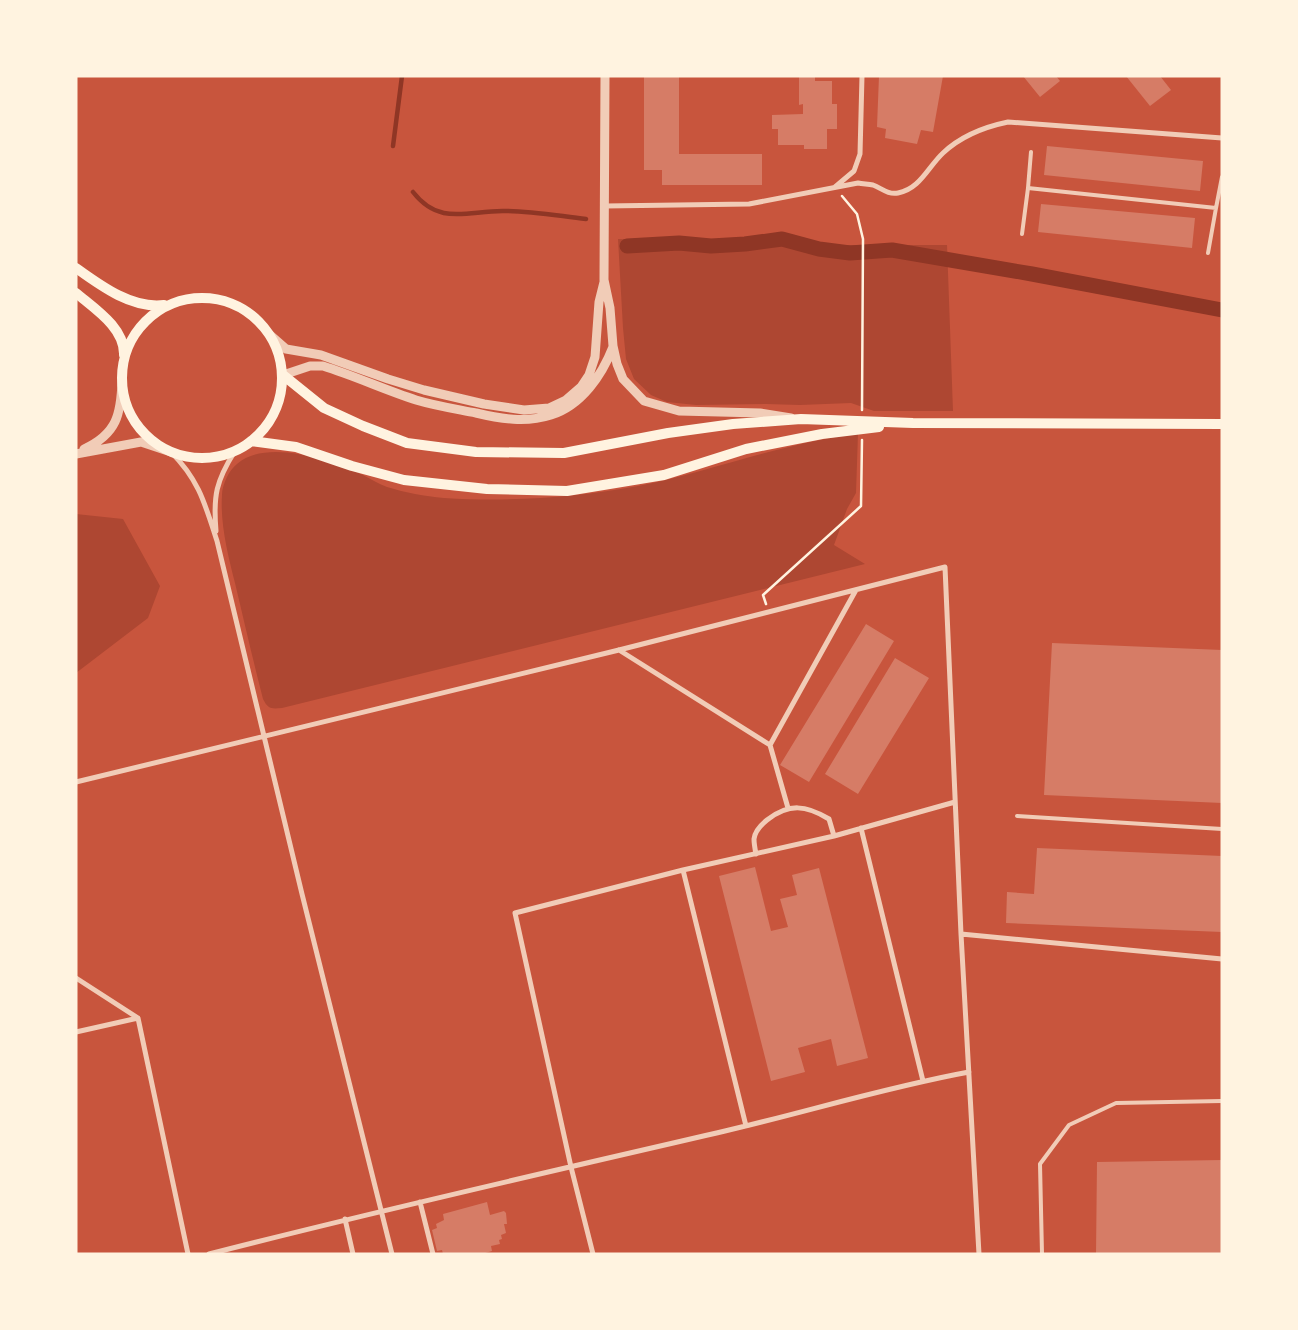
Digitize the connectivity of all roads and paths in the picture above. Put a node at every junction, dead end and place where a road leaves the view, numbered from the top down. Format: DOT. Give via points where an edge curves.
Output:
graph roads {
  1 [pos="605,76"];
  2 [pos="862,76"];
  3 [pos="1222,138"];
  4 [pos="1031,152"];
  5 [pos="1222,177"];
  6 [pos="835,188"];
  7 [pos="1028,188"];
  8 [pos="605,206"];
  9 [pos="1216,208"];
  10 [pos="1022,234"];
  11 [pos="1208,253"];
  12 [pos="76,268"];
  13 [pos="604,280"];
  14 [pos="76,293"];
  15 [pos="170,304"];
  16 [pos="270,335"];
  17 [pos="613,346"];
  18 [pos="124,361"];
  19 [pos="282,375"];
  20 [pos="122,380"];
  21 [pos="801,419"];
  22 [pos="862,419"];
  23 [pos="913,423"];
  24 [pos="1222,424"];
  25 [pos="862,438"];
  26 [pos="251,441"];
  27 [pos="235,451"];
  28 [pos="171,452"];
  29 [pos="76,454"];
  30 [pos="217,541"];
  31 [pos="856,590"];
  32 [pos="768,612"];
  33 [pos="619,650"];
  34 [pos="263,736"];
  35 [pos="770,745"];
  36 [pos="76,782"];
  37 [pos="955,802"];
  38 [pos="788,808"];
  39 [pos="1018,816"];
  40 [pos="861,828"];
  41 [pos="1222,830"];
  42 [pos="834,836"];
  43 [pos="756,854"];
  44 [pos="683,870"];
  45 [pos="961,934"];
  46 [pos="1222,959"];
  47 [pos="76,978"];
  48 [pos="138,1018"];
  49 [pos="76,1032"];
  50 [pos="969,1072"];
  51 [pos="923,1081"];
  52 [pos="1222,1101"];
  53 [pos="746,1126"];
  54 [pos="571,1167"];
  55 [pos="420,1202"];
  56 [pos="382,1211"];
  57 [pos="344,1219"];
  58 [pos="188,1254"];
  59 [pos="209,1254"];
  60 [pos="353,1254"];
  61 [pos="392,1254"];
  62 [pos="433,1254"];
  63 [pos="593,1254"];
  64 [pos="979,1254"];
  65 [pos="1042,1254"];
  1 -- 8 [label="street"];
  2 -- 6 [label="street" via="860,154 854,171"];
  3 -- 6 [label="street" via="1008,122 967,135 942,153 926,175 897,194 858,183"];
  4 -- 7 [label="lane"];
  5 -- 9 [label="lane"];
  6 -- 8 [label="street" via="749,204"];
  6 -- 22 [label="path" via="857,214 864,245"];
  7 -- 9 [label="lane"];
  7 -- 10 [label="lane"];
  8 -- 13 [label="street"];
  9 -- 11 [label="lane"];
  12 -- 15 [label="main road" via="139,303 153,306"];
  13 -- 16 [label="street" via="595,357 589,375 566,400 549,408 524,410 424,390 321,355 286,349"];
  13 -- 17 [label="street"];
  14 -- 18 [label="main road" via="119,334 124,347"];
  15 -- 16 [label="main road" via="200,297 222,300 245,310"];
  15 -- 18 [label="main road" via="145,322 128,346"];
  16 -- 19 [label="main road" via="279,353"];
  17 -- 19 [label="street" via="596,381 580,398 552,415 534,419 513,420 416,400 323,366 310,366"];
  17 -- 21 [label="street" via="623,379 644,400 679,411 760,413"];
  18 -- 20 [label="main road"];
  19 -- 21 [label="main road" via="324,408 363,426 407,443 476,452 564,453 668,433"];
  19 -- 26 [label="main road" via="280,396 273,416"];
  20 -- 28 [label="main road" via="124,396 134,420 141,430"];
  20 -- 29 [label="street" via="122,406 116,422 106,436"];
  21 -- 23 [label="main road"];
  23 -- 24 [label="main road"];
  23 -- 26 [label="main road" via="822,434 746,449 664,475 567,491 487,490 404,480 296,447"];
  25 -- 32 [label="path" via="861,506 763,595"];
  26 -- 27 [label="main road"];
  27 -- 28 [label="main road" via="195,458"];
  27 -- 30 [label="street" via="222,470 216,490"];
  28 -- 29 [label="street" via="141,442"];
  28 -- 30 [label="street" via="195,481"];
  30 -- 34 [label="street"];
  31 -- 32 [label="street"];
  31 -- 35 [label="street"];
  31 -- 37 [label="street" via="945,567"];
  32 -- 33 [label="street"];
  33 -- 34 [label="street"];
  33 -- 35 [label="street"];
  34 -- 36 [label="street"];
  34 -- 56 [label="street"];
  35 -- 38 [label="street"];
  37 -- 40 [label="street"];
  37 -- 45 [label="street"];
  38 -- 42 [label="street" via="814,810 829,819"];
  38 -- 43 [label="street" via="762,824 754,837"];
  39 -- 41 [label="lane"];
  40 -- 42 [label="street"];
  40 -- 51 [label="street"];
  42 -- 43 [label="street"];
  43 -- 44 [label="street"];
  44 -- 53 [label="street"];
  44 -- 54 [label="street" via="515,912"];
  45 -- 46 [label="street"];
  45 -- 50 [label="street"];
  47 -- 48 [label="street"];
  48 -- 49 [label="street"];
  48 -- 58 [label="street"];
  50 -- 51 [label="street"];
  50 -- 64 [label="street"];
  51 -- 53 [label="street"];
  52 -- 65 [label="lane" via="1116,1103 1069,1125 1040,1164"];
  53 -- 54 [label="street"];
  54 -- 55 [label="street"];
  54 -- 63 [label="street"];
  55 -- 56 [label="street"];
  55 -- 62 [label="street"];
  56 -- 57 [label="street"];
  56 -- 61 [label="street"];
  57 -- 59 [label="street"];
  57 -- 60 [label="street"];
}
